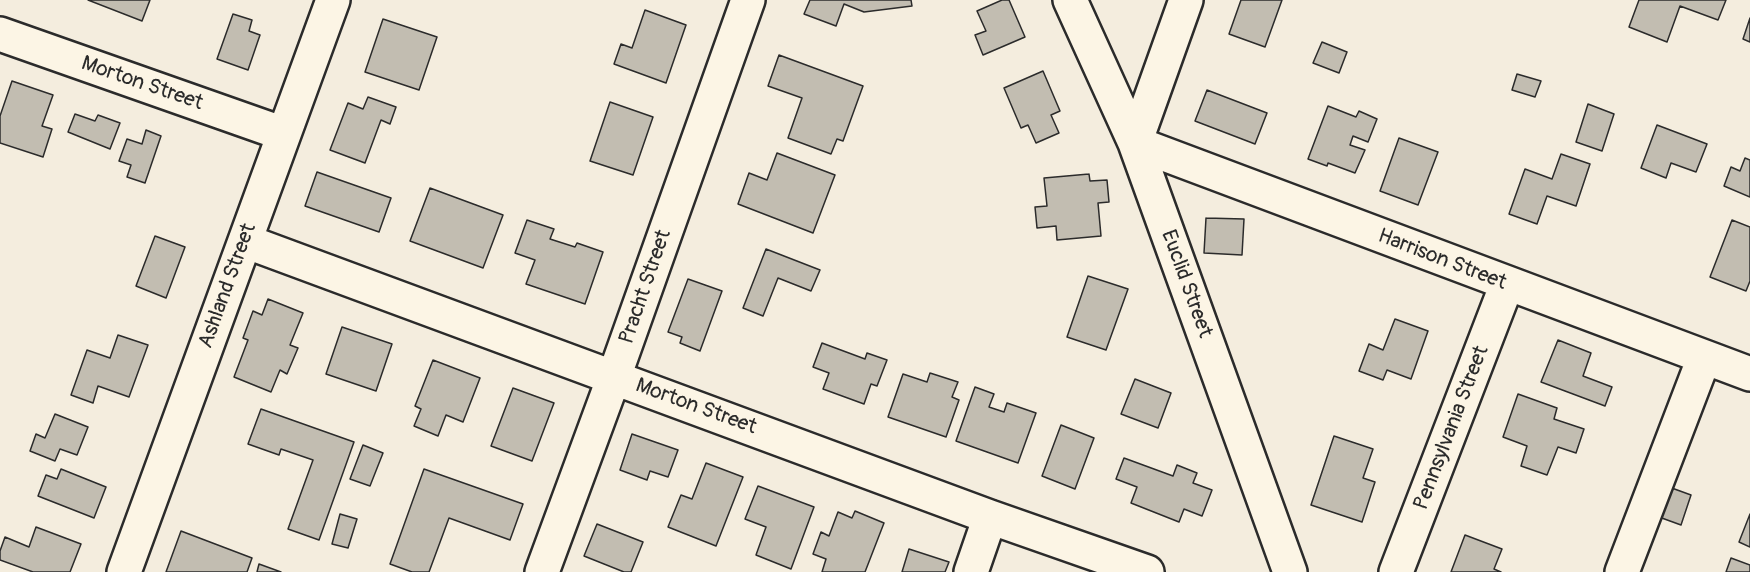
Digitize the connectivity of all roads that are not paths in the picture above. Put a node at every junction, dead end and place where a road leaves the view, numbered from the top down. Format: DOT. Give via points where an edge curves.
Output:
graph roads {
  1 [pos="333,0"];
  2 [pos="748,0"];
  3 [pos="1070,0"];
  4 [pos="1186,0"];
  5 [pos="0,34"];
  6 [pos="284,134"];
  7 [pos="1135,143"];
  8 [pos="245,241"];
  9 [pos="1507,285"];
  10 [pos="1704,358"];
  11 [pos="1750,374"];
  12 [pos="614,377"];
  13 [pos="990,517"];
  14 [pos="547,570"];
  15 [pos="124,572"];
  16 [pos="971,572"];
  17 [pos="1147,572"];
  18 [pos="1290,572"];
  19 [pos="1396,572"];
  20 [pos="1622,572"];
  1 -- 6 [label="street, Ashland Street"];
  2 -- 12 [label="street, Pracht Street"];
  3 -- 7 [label="street, Euclid Street"];
  4 -- 7 [label="street"];
  5 -- 6 [label="street, Morton Street"];
  6 -- 8 [label="street, Ashland Street"];
  7 -- 9 [label="street, Harrison Street"];
  7 -- 18 [label="street, Euclid Street"];
  8 -- 12 [label="street, Morton Street"];
  8 -- 15 [label="street, Ashland Street"];
  9 -- 10 [label="street, Harrison Street"];
  9 -- 19 [label="street, Pennsylvania Street"];
  10 -- 11 [label="street, Harrison Street"];
  10 -- 20 [label="street"];
  12 -- 13 [label="street, Morton Street"];
  12 -- 14 [label="street, Pracht Street"];
  13 -- 16 [label="street"];
  13 -- 17 [label="street, Morton Street"];
}
